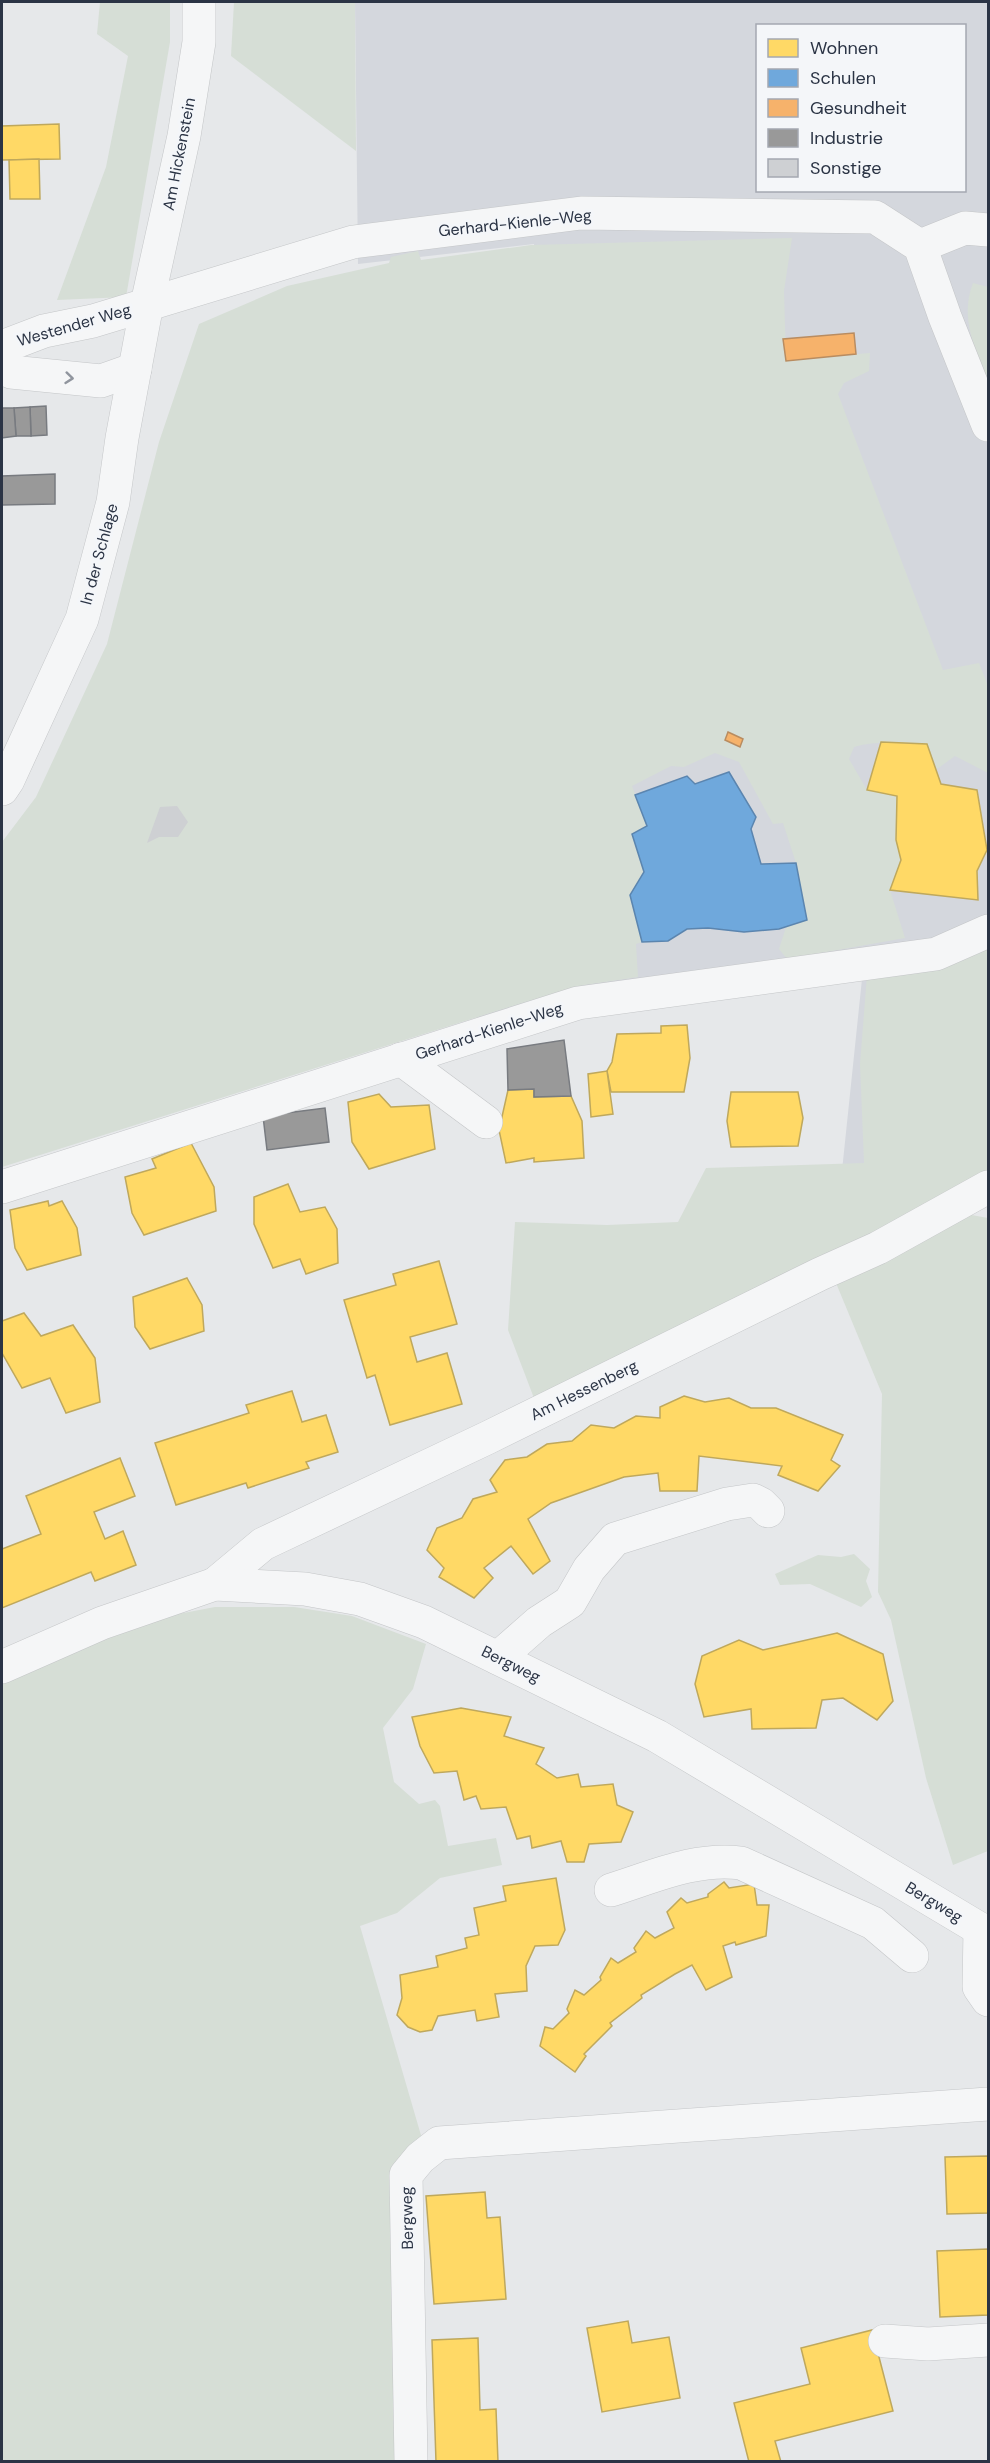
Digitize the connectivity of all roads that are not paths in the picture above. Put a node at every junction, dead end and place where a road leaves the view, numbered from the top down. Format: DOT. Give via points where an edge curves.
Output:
graph roads {
  1 [pos="199,2"];
  2 [pos="988,230"];
  3 [pos="920,246"];
  4 [pos="147,304"];
  5 [pos="2,347"];
  6 [pos="2,368"];
  7 [pos="135,369"];
  8 [pos="988,425"];
  9 [pos="2,789"];
  10 [pos="988,931"];
  11 [pos="401,1059"];
  12 [pos="486,1122"];
  13 [pos="2,1187"];
  14 [pos="988,1187"];
  15 [pos="974,1206"];
  16 [pos="768,1511"];
  17 [pos="215,1584"];
  18 [pos="498,1658"];
  19 [pos="2,1667"];
  20 [pos="611,1890"];
  21 [pos="984,1935"];
  22 [pos="912,1956"];
  23 [pos="988,2000"];
  24 [pos="988,2104"];
  25 [pos="988,2340"];
  26 [pos="885,2341"];
  27 [pos="411,2462"];
  1 -- 4 [label="street, Am Hickenstein" via="199,42 184,136"];
  2 -- 3 [label="street" via="965,228"];
  3 -- 4 [label="street, Gerhard-Kienle-Weg" via="874,217 581,213 353,242"];
  3 -- 8 [label="street"];
  4 -- 5 [label="street, Westender Weg" via="44,331"];
  4 -- 7 [label="street, In der Schlage"];
  6 -- 7 [label="street, Westender Weg, one-way" via="101,381"];
  7 -- 9 [label="street, In der Schlage" via="114,495 82,619"];
  10 -- 11 [label="street, Gerhard-Kienle-Weg" via="936,954 578,1003"];
  11 -- 12 [label="street"];
  11 -- 13 [label="street, Gerhard-Kienle-Weg"];
  14 -- 15 [label="street, Am Hessenberg"];
  15 -- 17 [label="street, Am Hessenberg" via="820,1274 263,1544"];
  16 -- 18 [label="street" via="753,1500 727,1504 615,1539 570,1602 539,1622"];
  17 -- 18 [label="street, Bergweg" via="306,1589 360,1599 424,1622"];
  17 -- 19 [label="street, Bergweg" via="102,1623"];
  18 -- 21 [label="street, Bergweg" via="675,1746"];
  20 -- 22 [label="street" via="699,1863 741,1863 873,1923"];
  21 -- 23 [label="street, Bergweg" via="979,1988"];
  24 -- 27 [label="street, Bergweg" via="439,2143 406,2175"];
  25 -- 26 [label="street" via="928,2344"];
}
